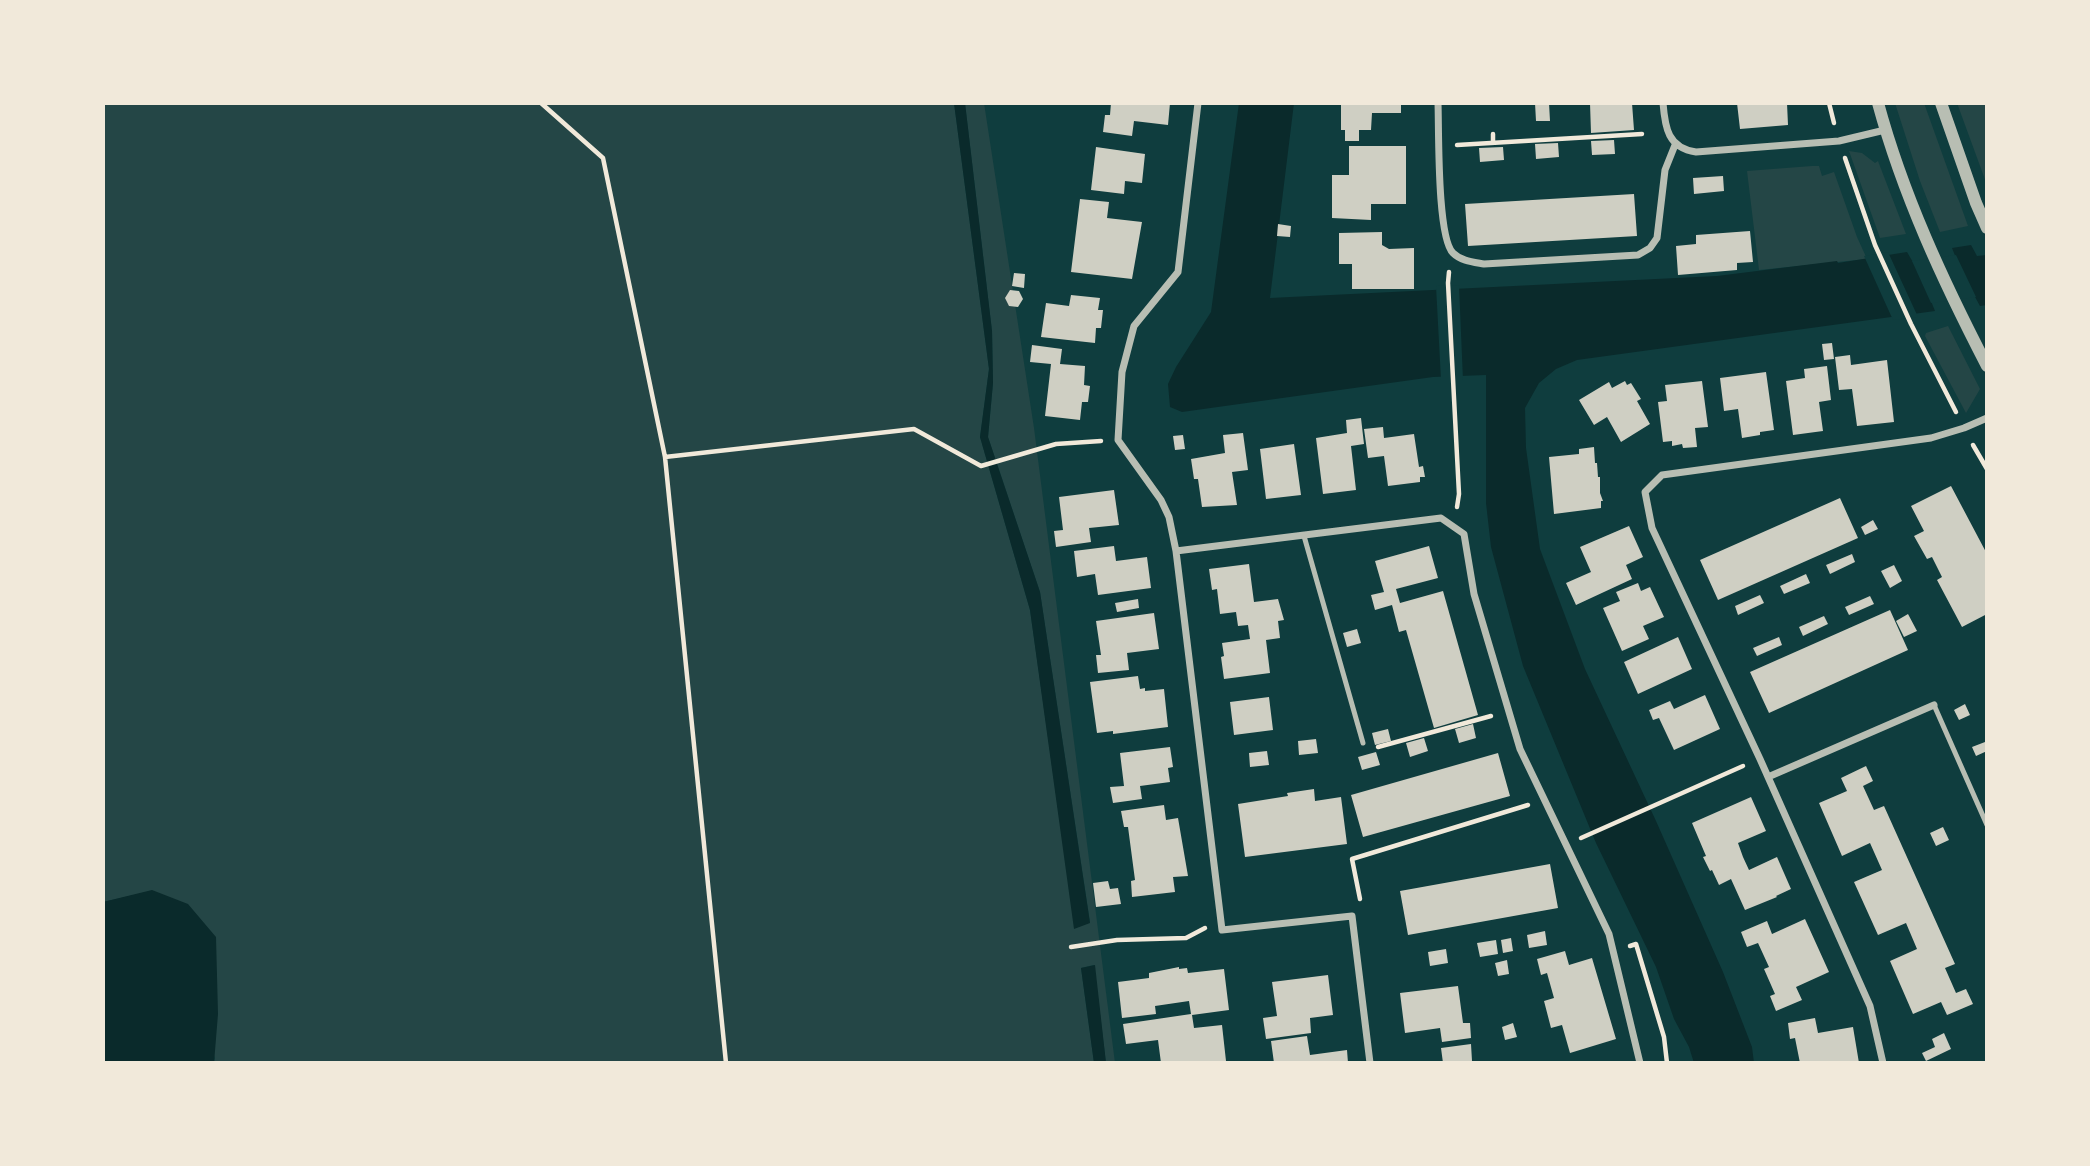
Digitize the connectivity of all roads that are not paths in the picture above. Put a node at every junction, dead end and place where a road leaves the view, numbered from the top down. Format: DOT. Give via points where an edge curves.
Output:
graph roads {
  1 [pos="1198,103"];
  2 [pos="1438,103"];
  3 [pos="1663,103"];
  4 [pos="1878,103"];
  5 [pos="1941,103"];
  6 [pos="1885,130"];
  7 [pos="1675,145"];
  8 [pos="1987,228"];
  9 [pos="1987,366"];
  10 [pos="1987,418"];
  11 [pos="1304,536"];
  12 [pos="1176,551"];
  13 [pos="1934,705"];
  14 [pos="1363,743"];
  15 [pos="1768,777"];
  16 [pos="1987,825"];
  17 [pos="1370,1063"];
  18 [pos="1640,1063"];
  19 [pos="1883,1063"];
  1 -- 12 [label="street" via="1178,272 1134,326 1122,372 1118,440 1161,500"];
  2 -- 7 [label="street" via="1444,230 1452,252 1466,261 1484,264 1638,255 1657,238 1665,170"];
  3 -- 7 [label="street" via="1667,134"];
  4 -- 6 [label="street"];
  5 -- 8 [label="street"];
  6 -- 7 [label="street" via="1839,141 1696,152"];
  6 -- 9 [label="street" via="1934,259"];
  10 -- 15 [label="street" via="1919,440 1662,475 1646,492 1651,528"];
  11 -- 12 [label="street"];
  11 -- 14 [label="lane"];
  11 -- 18 [label="street" via="1441,518 1464,534 1474,594 1520,749 1609,934"];
  12 -- 17 [label="street" via="1222,930 1352,916"];
  13 -- 15 [label="street"];
  13 -- 16 [label="lane"];
  15 -- 19 [label="street" via="1870,1006"];
}
